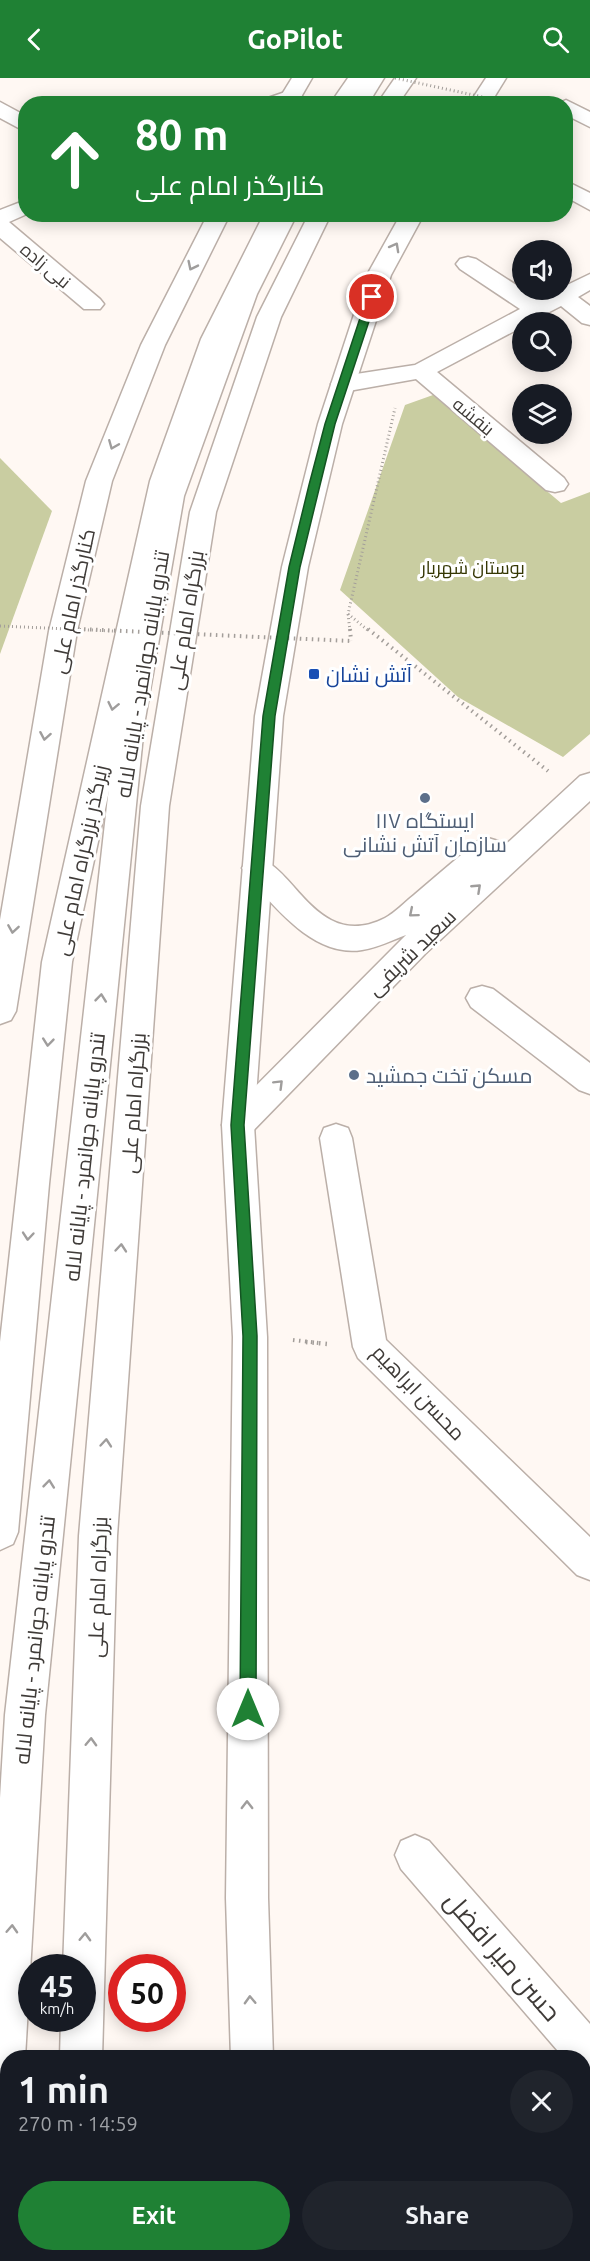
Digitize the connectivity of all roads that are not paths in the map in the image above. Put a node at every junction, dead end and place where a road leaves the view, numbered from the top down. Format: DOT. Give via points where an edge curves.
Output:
graph roads {
  1 [pos="359,78"];
  2 [pos="374,78"];
  3 [pos="406,78"];
  4 [pos="496,78"];
  5 [pos="346,96"];
  6 [pos="362,96"];
  7 [pos="393,96"];
  8 [pos="484,96"];
  9 [pos="0,108"];
  10 [pos="573,111"];
  11 [pos="18,120"];
  12 [pos="590,121"];
  13 [pos="573,192"];
  14 [pos="590,203"];
  15 [pos="18,210"];
  16 [pos="0,218"];
  17 [pos="215,222"];
  18 [pos="271,222"];
  19 [pos="282,222"];
  20 [pos="316,222"];
  21 [pos="409,222"];
  22 [pos="0,226"];
  23 [pos="468,264"];
  24 [pos="590,281"];
  25 [pos="572,291"];
  26 [pos="554,300"];
  27 [pos="567,300"];
  28 [pos="92,304"];
  29 [pos="537,309"];
  30 [pos="590,318"];
  31 [pos="421,371"];
  32 [pos="343,384"];
  33 [pos="555,484"];
  34 [pos="584,789"];
  35 [pos="257,868"];
  36 [pos="482,998"];
  37 [pos="0,1011"];
  38 [pos="590,1081"];
  39 [pos="238,1125"];
  40 [pos="336,1138"];
  41 [pos="0,1533"];
  42 [pos="590,1562"];
  43 [pos="415,1855"];
  44 [pos="84,1954"];
  45 [pos="82,2032"];
  46 [pos="5,2050"];
  47 [pos="81,2050"];
  48 [pos="252,2050"];
  49 [pos="585,2050"];
  1 -- 5 [label="main road"];
  2 -- 6 [label="main road"];
  3 -- 7 [label="main road"];
  4 -- 8 [label="main road"];
  9 -- 11 [label="main road"];
  10 -- 12 [label="main road"];
  13 -- 14 [label="main road"];
  15 -- 16 [label="main road"];
  17 -- 37 [label="main road, کنارگذر امام علی, one-way" via="153,345 99,481 63,631"];
  18 -- 41 [label="main road, زیرگذر بزرگراه امام علی, one-way" via="213,339 163,482 57,962"];
  46 -- 19 [label="main road, تندرو پایانه جوانمرد - پایانه لاله, one-way" via="25,1715 130,726 171,496 245,294"];
  44 -- 20 [label="main road, بزرگراه امام علی, one-way" via="98,1536 155,806 203,512 269,317"];
  32 -- 21 [label="main road, one-way" via="379,275"];
  22 -- 28 [label="main road, نبی زاده"];
  23 -- 29 [label="main road"];
  24 -- 25 [label="main road"];
  26 -- 29 [label="main road"];
  27 -- 30 [label="main road"];
  29 -- 31 [label="main road"];
  31 -- 32 [label="main road"];
  31 -- 33 [label="main road, بنفشه"];
  32 -- 35 [label="main road" via="295,567 269,716"];
  34 -- 35 [label="main road, one-way" via="532,812 398,926 361,939 331,934 301,916"];
  39 -- 34 [label="main road, سعید شریفی, one-way" via="414,946"];
  35 -- 39 [label="main road"];
  36 -- 38 [label="main road"];
  48 -- 39 [label="main road, one-way" via="247,1898 250,1336"];
  40 -- 42 [label="main road, محسن ابراهیم" via="370,1347"];
  43 -- 49 [label="main road, حسن میر افضل"];
  45 -- 47 [label="main road, بزرگراه امام علی"];
}
